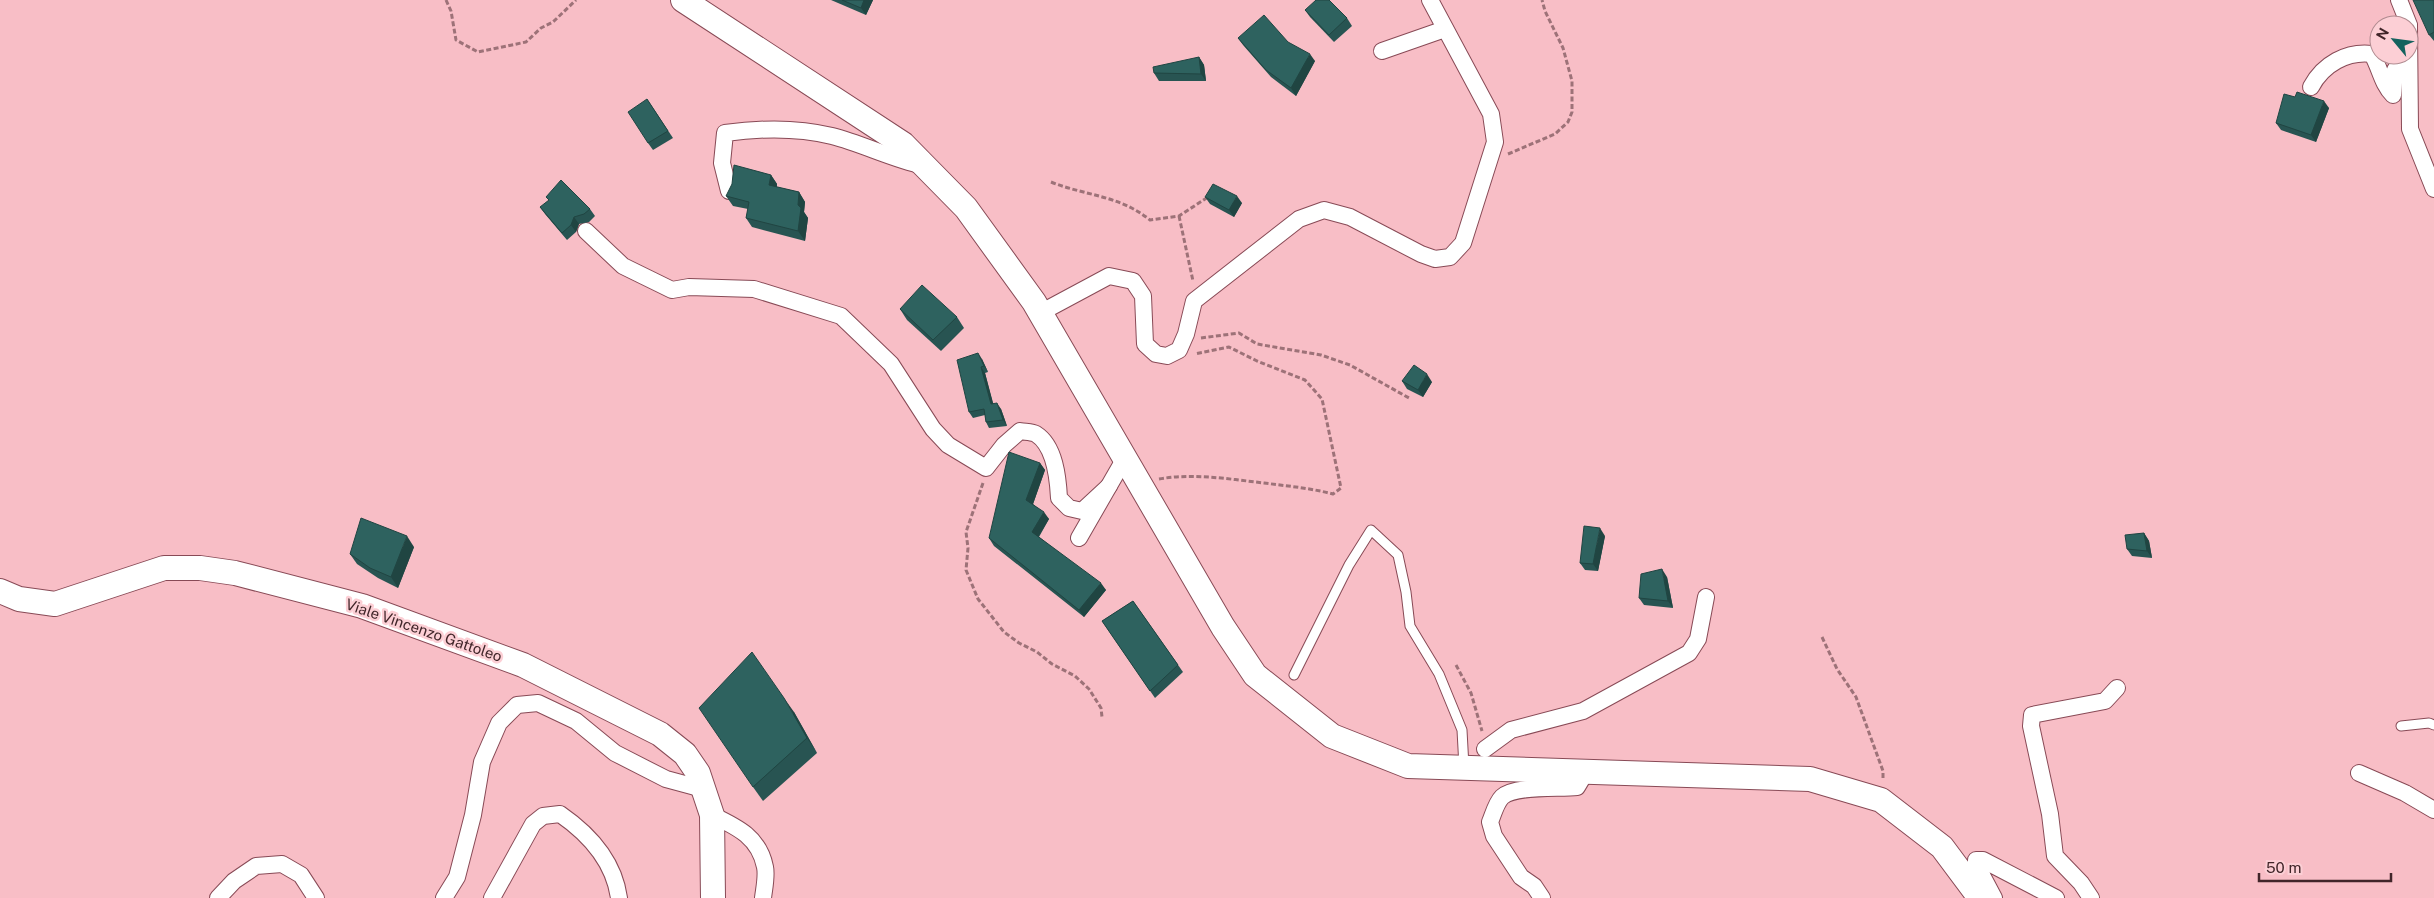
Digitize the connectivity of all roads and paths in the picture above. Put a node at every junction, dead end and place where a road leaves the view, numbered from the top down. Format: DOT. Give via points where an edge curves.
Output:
graph roads {
  1 [pos="446,0"];
  2 [pos="576,0"];
  3 [pos="683,0"];
  4 [pos="1430,0"];
  5 [pos="1542,0"];
  6 [pos="2399,0"];
  7 [pos="2405,15"];
  8 [pos="1445,29"];
  9 [pos="1382,52"];
  10 [pos="2369,54"];
  11 [pos="2378,65"];
  12 [pos="2399,65"];
  13 [pos="2408,65"];
  14 [pos="2311,87"];
  15 [pos="1489,161"];
  16 [pos="926,167"];
  17 [pos="1051,182"];
  18 [pos="2434,189"];
  19 [pos="729,191"];
  20 [pos="1212,191"];
  21 [pos="1179,216"];
  22 [pos="586,231"];
  23 [pos="1198,299"];
  24 [pos="1040,313"];
  25 [pos="1174,352"];
  26 [pos="1409,398"];
  27 [pos="1125,458"];
  28 [pos="986,468"];
  29 [pos="1139,482"];
  30 [pos="1109,486"];
  31 [pos="1079,538"];
  32 [pos="0,591"];
  33 [pos="1706,596"];
  34 [pos="1822,637"];
  35 [pos="1456,665"];
  36 [pos="1294,675"];
  37 [pos="2117,688"];
  38 [pos="1102,717"];
  39 [pos="2434,725"];
  40 [pos="2401,726"];
  41 [pos="1485,749"];
  42 [pos="1464,768"];
  43 [pos="1586,772"];
  44 [pos="2359,773"];
  45 [pos="703,789"];
  46 [pos="1881,800"];
  47 [pos="2434,810"];
  48 [pos="712,815"];
  49 [pos="218,898"];
  50 [pos="316,898"];
  51 [pos="444,898"];
  52 [pos="492,898"];
  53 [pos="619,898"];
  54 [pos="713,898"];
  55 [pos="763,898"];
  56 [pos="1542,898"];
  57 [pos="1980,898"];
  58 [pos="1994,898"];
  59 [pos="2056,898"];
  60 [pos="2091,898"];
  1 -- 2 [label="path" via="452,11 456,40 478,52 526,42"];
  3 -- 16 [label="main road" via="903,144"];
  4 -- 8 [label="street"];
  5 -- 15 [label="path" via="1563,48 1572,81 1572,112 1568,122 1555,134"];
  6 -- 7 [label="street"];
  8 -- 9 [label="street"];
  8 -- 15 [label="street" via="1492,114 1495,142"];
  10 -- 14 [label="street" via="2358,52 2335,61"];
  11 -- 12 [label="street" via="2386,87 2393,94"];
  13 -- 18 [label="street" via="2410,129"];
  15 -- 23 [label="street" via="1463,243 1450,257 1435,259 1421,254 1350,217 1324,210 1299,220"];
  16 -- 19 [label="street" via="897,160 831,135 781,128 754,129 725,133 722,163"];
  16 -- 24 [label="main road" via="966,208"];
  17 -- 21 [label="path" via="1073,191 1111,198 1140,211 1150,220"];
  20 -- 21 [label="path"];
  21 -- 23 [label="path"];
  22 -- 28 [label="street" via="622,266 672,290 754,289 841,316 891,364 933,429 948,445"];
  23 -- 25 [label="street" via="1194,301 1186,334"];
  24 -- 25 [label="street" via="1109,276 1133,281 1143,296 1145,344 1156,354"];
  24 -- 27 [label="main road"];
  25 -- 26 [label="path" via="1196,339 1238,333 1257,344 1321,355 1350,365"];
  25 -- 29 [label="path" via="1204,354 1229,347 1305,380 1322,399 1341,488 1333,494 1229,479 1176,476"];
  27 -- 29 [label="main road"];
  27 -- 30 [label="street"];
  28 -- 30 [label="street" via="1020,431 1036,434 1048,447 1058,481 1059,498 1069,508 1082,511"];
  28 -- 38 [label="path" via="966,532 966,570 972,587 1004,632 1075,676 1089,689 1101,708"];
  29 -- 42 [label="main road" via="1223,627 1255,675 1332,736 1408,766"];
  30 -- 31 [label="street"];
  32 -- 45 [label="main road, Viale Vincenzo Gattoleo" via="19,599 56,604 164,568 182,567 235,573 362,606 523,665 660,734 685,754 698,773"];
  33 -- 41 [label="street" via="1698,639 1690,653 1583,711 1511,730"];
  34 -- 46 [label="path" via="1837,669 1856,697 1870,733 1883,771"];
  35 -- 41 [label="path" via="1471,693"];
  36 -- 42 [label="lane" via="1349,565 1371,530 1398,555 1410,626 1439,674 1462,730"];
  37 -- 60 [label="street" via="2105,701 2032,716 2055,856"];
  39 -- 40 [label="lane"];
  42 -- 43 [label="main road"];
  43 -- 46 [label="main road" via="1810,779"];
  43 -- 56 [label="street" via="1577,787 1534,788 1502,797 1490,822 1494,836 1521,877 1534,886"];
  44 -- 47 [label="street"];
  45 -- 48 [label="main road, Viale Vincenzo Gattoleo"];
  45 -- 51 [label="street" via="666,779 615,753 576,721 538,704 517,705 499,723 482,762 457,877"];
  46 -- 57 [label="main road" via="1942,847"];
  48 -- 54 [label="main road, Viale Vincenzo Gattoleo"];
  48 -- 55 [label="street" via="743,830 758,848 766,868"];
  49 -- 50 [label="street" via="234,881 256,866 282,864 301,875"];
  52 -- 53 [label="street" via="533,824 543,816 560,814 578,826 600,852 616,880"];
  58 -- 59 [label="street" via="1976,860 1983,860"];
}
